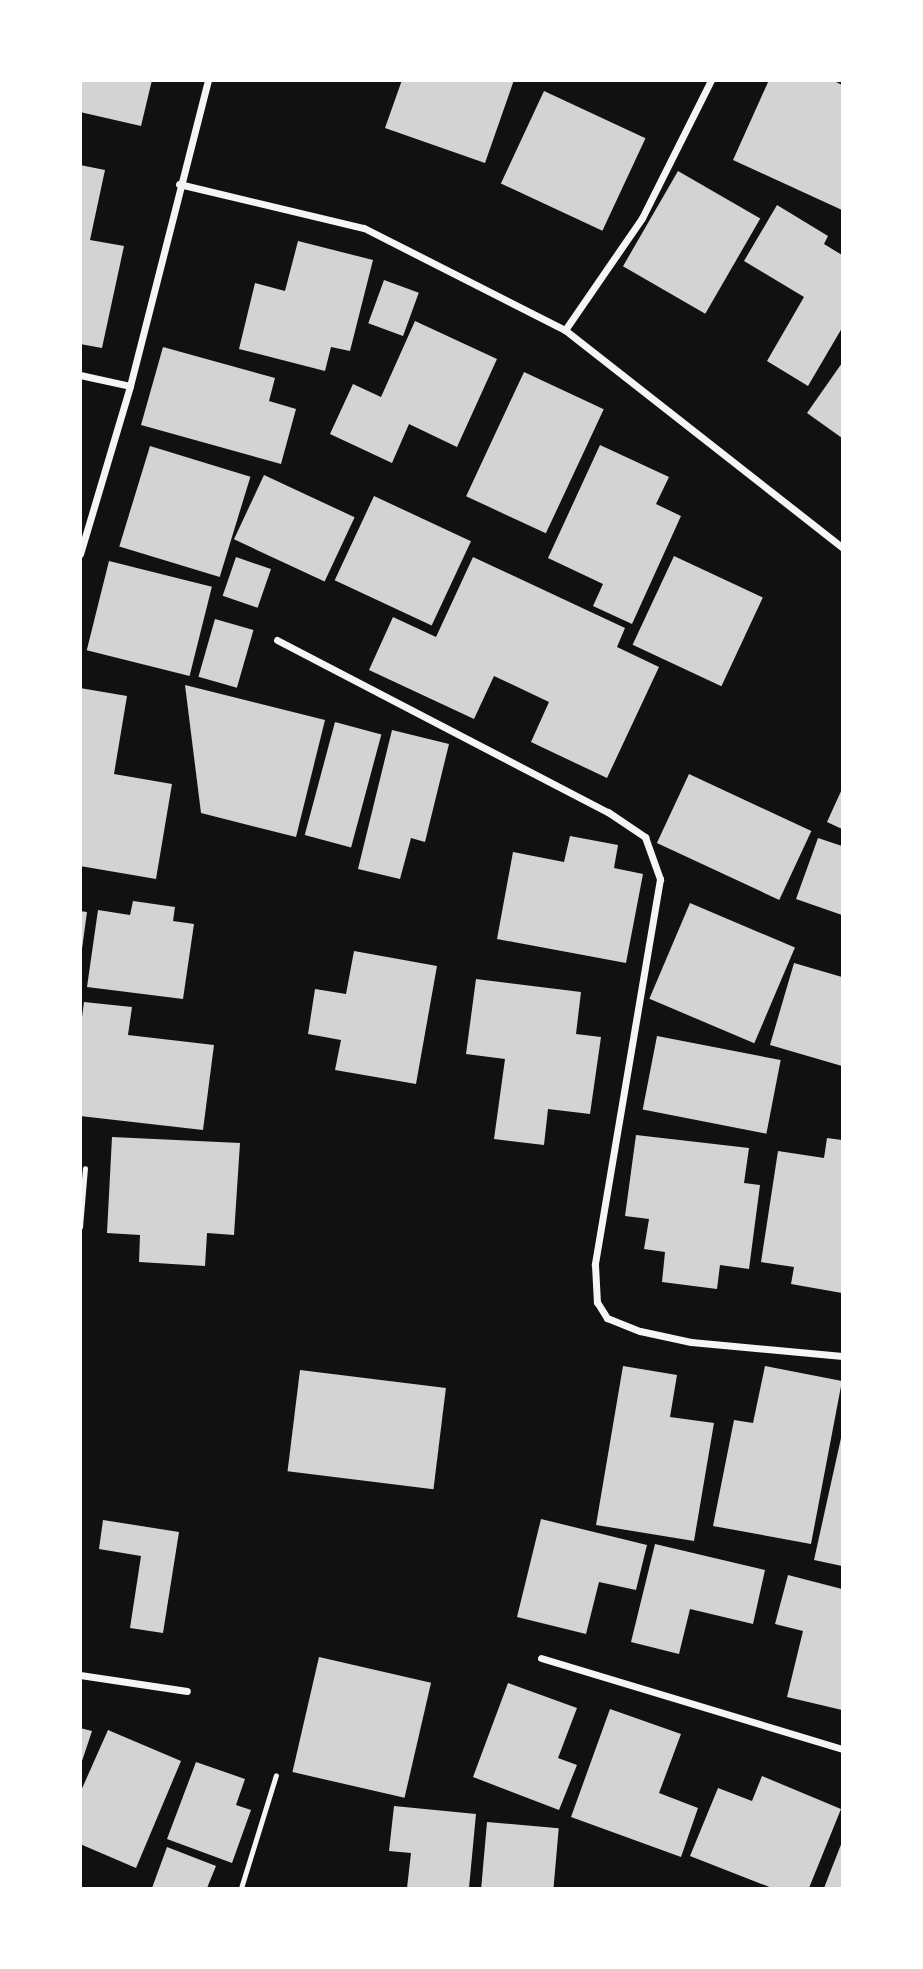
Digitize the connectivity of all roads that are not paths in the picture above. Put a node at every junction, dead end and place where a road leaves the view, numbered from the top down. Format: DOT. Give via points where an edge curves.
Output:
graph roads {
  1 [pos="208,80"];
  2 [pos="711,80"];
  3 [pos="180,184"];
  4 [pos="565,330"];
  5 [pos="80,375"];
  6 [pos="130,386"];
  7 [pos="842,547"];
  8 [pos="80,554"];
  9 [pos="276,640"];
  10 [pos="85,1168"];
  11 [pos="80,1227"];
  12 [pos="842,1356"];
  13 [pos="541,1658"];
  14 [pos="80,1675"];
  15 [pos="187,1691"];
  16 [pos="842,1749"];
  17 [pos="276,1775"];
  18 [pos="242,1888"];
  1 -- 3 [label="street"];
  2 -- 4 [label="street" via="642,218"];
  3 -- 4 [label="street" via="364,228"];
  3 -- 6 [label="street"];
  4 -- 7 [label="street"];
  5 -- 6 [label="street"];
  6 -- 8 [label="street"];
  9 -- 12 [label="street" via="607,812 645,837 660,879 595,1265 597,1302 607,1318 640,1331 691,1342"];
  10 -- 11 [label="lane"];
  13 -- 16 [label="street"];
  14 -- 15 [label="street"];
  17 -- 18 [label="lane"];
}
